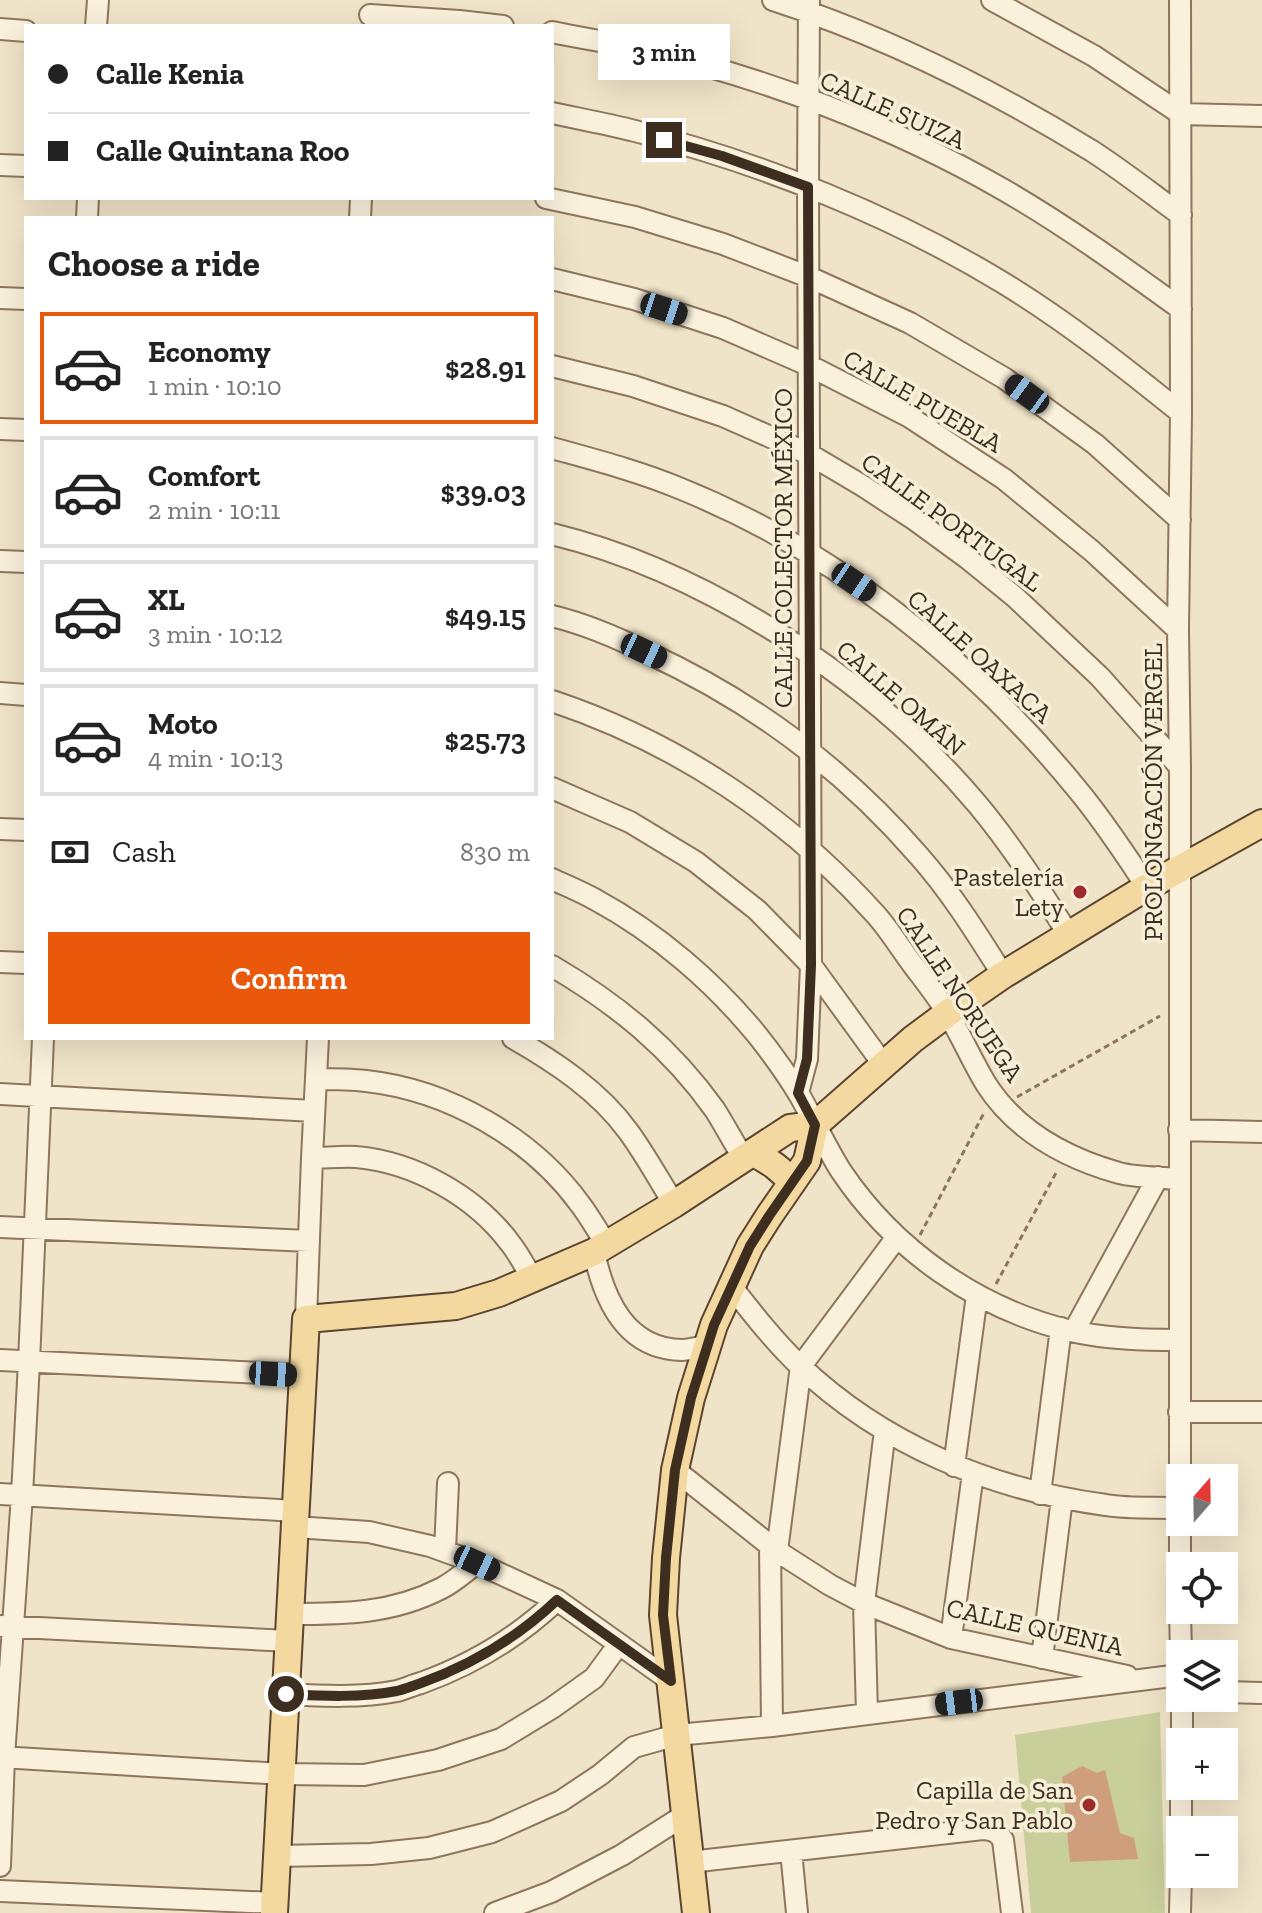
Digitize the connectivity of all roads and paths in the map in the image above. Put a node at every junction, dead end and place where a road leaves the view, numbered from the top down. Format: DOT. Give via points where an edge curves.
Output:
graph roads {
  1 [pos="98,0"];
  2 [pos="773,0"];
  3 [pos="992,0"];
  4 [pos="1176,3"];
  5 [pos="809,6"];
  6 [pos="370,14"];
  7 [pos="96,24"];
  8 [pos="485,24"];
  9 [pos="0,29"];
  10 [pos="24,31"];
  11 [pos="554,32"];
  12 [pos="808,100"];
  13 [pos="554,113"];
  14 [pos="1181,114"];
  15 [pos="1262,116"];
  16 [pos="0,165"];
  17 [pos="24,166"];
  18 [pos="808,187"];
  19 [pos="554,200"];
  20 [pos="1181,215"];
  21 [pos="809,277"];
  22 [pos="554,279"];
  23 [pos="0,298"];
  24 [pos="24,299"];
  25 [pos="1181,309"];
  26 [pos="808,365"];
  27 [pos="554,366"];
  28 [pos="1181,413"];
  29 [pos="0,429"];
  30 [pos="24,430"];
  31 [pos="554,449"];
  32 [pos="809,454"];
  33 [pos="1180,520"];
  34 [pos="554,535"];
  35 [pos="810,553"];
  36 [pos="0,561"];
  37 [pos="24,562"];
  38 [pos="554,617"];
  39 [pos="1178,630"];
  40 [pos="811,654"];
  41 [pos="0,693"];
  42 [pos="24,695"];
  43 [pos="554,702"];
  44 [pos="810,751"];
  45 [pos="1180,767"];
  46 [pos="554,789"];
  47 [pos="1262,823"];
  48 [pos="0,829"];
  49 [pos="24,830"];
  50 [pos="811,849"];
  51 [pos="1180,869"];
  52 [pos="554,880"];
  53 [pos="1147,887"];
  54 [pos="1069,935"];
  55 [pos="0,962"];
  56 [pos="24,963"];
  57 [pos="811,965"];
  58 [pos="554,967"];
  59 [pos="1003,975"];
  60 [pos="1180,1006"];
  61 [pos="948,1013"];
  62 [pos="43,1040"];
  63 [pos="318,1040"];
  64 [pos="516,1040"];
  65 [pos="883,1064"];
  66 [pos="316,1079"];
  67 [pos="798,1093"];
  68 [pos="0,1094"];
  69 [pos="40,1096"];
  70 [pos="999,1099"];
  71 [pos="314,1111"];
  72 [pos="815,1125"];
  73 [pos="1179,1130"];
  74 [pos="1262,1132"];
  75 [pos="1067,1153"];
  76 [pos="748,1156"];
  77 [pos="312,1158"];
  78 [pos="1158,1177"];
  79 [pos="1179,1179"];
  80 [pos="792,1183"];
  81 [pos="674,1204"];
  82 [pos="0,1227"];
  83 [pos="34,1228"];
  84 [pos="309,1241"];
  85 [pos="905,1243"];
  86 [pos="601,1249"];
  87 [pos="533,1280"];
  88 [pos="731,1286"];
  89 [pos="982,1297"];
  90 [pos="306,1319"];
  91 [pos="1067,1330"];
  92 [pos="1179,1340"];
  93 [pos="707,1346"];
  94 [pos="0,1360"];
  95 [pos="29,1362"];
  96 [pos="801,1366"];
  97 [pos="303,1375"];
  98 [pos="1179,1412"];
  99 [pos="1262,1412"];
  100 [pos="885,1430"];
  101 [pos="1179,1464"];
  102 [pos="675,1470"];
  103 [pos="964,1470"];
  104 [pos="448,1483"];
  105 [pos="0,1494"];
  106 [pos="1040,1494"];
  107 [pos="22,1495"];
  108 [pos="1062,1498"];
  109 [pos="1166,1508"];
  110 [pos="296,1519"];
  111 [pos="774,1549"];
  112 [pos="445,1551"];
  113 [pos="477,1563"];
  114 [pos="557,1600"];
  115 [pos="864,1603"];
  116 [pos="290,1614"];
  117 [pos="6,1626"];
  118 [pos="951,1638"];
  119 [pos="289,1641"];
  120 [pos="619,1644"];
  121 [pos="1042,1658"];
  122 [pos="1166,1677"];
  123 [pos="1143,1679"];
  124 [pos="671,1681"];
  125 [pos="1238,1692"];
  126 [pos="1262,1693"];
  127 [pos="286,1694"];
  128 [pos="867,1714"];
  129 [pos="772,1726"];
  130 [pos="677,1735"];
  131 [pos="2,1757"];
  132 [pos="282,1774"];
  133 [pos="685,1815"];
  134 [pos="791,1851"];
  135 [pos="278,1856"];
  136 [pos="690,1862"];
  137 [pos="0,1866"];
  138 [pos="1181,1888"];
  139 [pos="0,1891"];
  140 [pos="275,1908"];
  141 [pos="495,1913"];
  142 [pos="696,1913"];
  143 [pos="797,1913"];
  144 [pos="1012,1913"];
  145 [pos="1180,1913"];
  1 -- 7 [label="street"];
  2 -- 5 [label="street"];
  3 -- 14 [label="street" via="1094,56"];
  4 -- 14 [label="street, PROLONGACIÓN VERGEL"];
  5 -- 12 [label="street, CALLE COLECTOR MÉXICO"];
  5 -- 20 [label="street" via="1003,99 1095,153"];
  6 -- 8 [label="street"];
  9 -- 10 [label="street"];
  11 -- 12 [label="street, CALLE SUIZA" via="723,71"];
  12 -- 18 [label="street, CALLE COLECTOR MÉXICO"];
  12 -- 25 [label="street, CALLE SUIZA" via="908,141 1003,190 1094,246"];
  13 -- 18 [label="street" via="708,152"];
  14 -- 15 [label="street"];
  14 -- 20 [label="street, PROLONGACIÓN VERGEL"];
  16 -- 17 [label="street"];
  18 -- 21 [label="street, CALLE COLECTOR MÉXICO"];
  18 -- 28 [label="street" via="908,231 1005,283 1096,345"];
  19 -- 21 [label="street" via="635,217"];
  20 -- 25 [label="street, PROLONGACIÓN VERGEL"];
  21 -- 26 [label="street, CALLE COLECTOR MÉXICO"];
  21 -- 33 [label="street" via="910,323 1004,378 1095,444"];
  22 -- 26 [label="street, CALLE PUEBLA" via="723,328"];
  23 -- 24 [label="street"];
  25 -- 28 [label="street, PROLONGACIÓN VERGEL"];
  26 -- 32 [label="street, CALLE COLECTOR MÉXICO"];
  26 -- 39 [label="street, CALLE PUEBLA" via="908,416 1004,479"];
  27 -- 32 [label="street, CALLE PORTUGAL" via="723,416"];
  28 -- 33 [label="street, PROLONGACIÓN VERGEL"];
  29 -- 30 [label="street"];
  31 -- 35 [label="street, CALLE OAXACA" via="678,487"];
  32 -- 35 [label="street, CALLE COLECTOR MÉXICO"];
  32 -- 45 [label="street, CALLE PORTUGAL" via="915,520 1015,597 1100,677"];
  33 -- 39 [label="street, PROLONGACIÓN VERGEL"];
  34 -- 40 [label="street, CALLE OMÁN" via="673,577"];
  35 -- 40 [label="street, CALLE COLECTOR MÉXICO"];
  35 -- 53 [label="street, CALLE OAXACA" via="876,597 983,687 1077,789"];
  36 -- 37 [label="street"];
  38 -- 44 [label="street" via="687,670"];
  39 -- 45 [label="street, PROLONGACIÓN VERGEL"];
  40 -- 44 [label="street, CALLE COLECTOR MÉXICO"];
  40 -- 54 [label="street, CALLE OMÁN" via="871,700 949,773 1018,856"];
  41 -- 42 [label="street"];
  43 -- 50 [label="street, CALLE NORUEGA" via="693,763"];
  44 -- 50 [label="street, CALLE COLECTOR MÉXICO"];
  44 -- 59 [label="street" via="870,803 920,857"];
  45 -- 51 [label="street, PROLONGACIÓN VERGEL"];
  46 -- 57 [label="street" via="630,822 696,862 757,910"];
  47 -- 51 [label="main road"];
  48 -- 49 [label="street"];
  50 -- 57 [label="street, CALLE COLECTOR MÉXICO"];
  50 -- 61 [label="street, CALLE NORUEGA" via="880,920"];
  51 -- 53 [label="main road"];
  51 -- 60 [label="street, PROLONGACIÓN VERGEL"];
  52 -- 67 [label="street" via="597,900 656,939 710,984 758,1036"];
  53 -- 54 [label="main road"];
  54 -- 59 [label="main road"];
  55 -- 56 [label="street"];
  57 -- 65 [label="street"];
  57 -- 67 [label="street, CALLE COLECTOR MÉXICO" via="807,1059"];
  58 -- 76 [label="street" via="639,1026 679,1065"];
  59 -- 61 [label="main road"];
  60 -- 70 [label="path"];
  60 -- 73 [label="street, PROLONGACIÓN VERGEL"];
  61 -- 65 [label="main road"];
  61 -- 70 [label="street, CALLE NORUEGA"];
  62 -- 69 [label="street"];
  63 -- 66 [label="street"];
  64 -- 81 [label="street" via="552,1061 627,1129"];
  65 -- 72 [label="main road"];
  66 -- 71 [label="street"];
  66 -- 86 [label="street" via="416,1091 507,1134 580,1203"];
  67 -- 72 [label="street"];
  68 -- 69 [label="street"];
  69 -- 71 [label="street"];
  69 -- 83 [label="street"];
  70 -- 75 [label="street, CALLE NORUEGA" via="1017,1120"];
  70 -- 85 [label="path"];
  71 -- 77 [label="street"];
  72 -- 76 [label="main road" via="790,1128"];
  72 -- 80 [label="main road" via="807,1161"];
  72 -- 85 [label="street" via="850,1183"];
  73 -- 74 [label="street"];
  73 -- 79 [label="street, PROLONGACIÓN VERGEL"];
  75 -- 78 [label="street, CALLE NORUEGA" via="1122,1174"];
  75 -- 89 [label="path"];
  76 -- 80 [label="main road" via="770,1161"];
  76 -- 81 [label="main road"];
  77 -- 84 [label="street"];
  77 -- 87 [label="street" via="357,1157 400,1166 442,1184 479,1209 510,1242"];
  78 -- 79 [label="street, CALLE NORUEGA"];
  78 -- 91 [label="street"];
  79 -- 92 [label="street, PROLONGACIÓN VERGEL"];
  80 -- 88 [label="main road" via="750,1246"];
  81 -- 86 [label="main road"];
  82 -- 83 [label="street"];
  83 -- 84 [label="street"];
  83 -- 95 [label="street"];
  84 -- 90 [label="street"];
  85 -- 89 [label="street"];
  85 -- 96 [label="street"];
  86 -- 87 [label="main road"];
  86 -- 93 [label="street" via="599,1275 621,1321 660,1347"];
  87 -- 90 [label="main road" via="456,1306"];
  88 -- 93 [label="main road"];
  88 -- 96 [label="street"];
  89 -- 91 [label="street"];
  89 -- 103 [label="street"];
  90 -- 97 [label="main road"];
  91 -- 92 [label="street"];
  91 -- 106 [label="street"];
  92 -- 98 [label="street, PROLONGACIÓN VERGEL"];
  93 -- 102 [label="main road"];
  94 -- 95 [label="street"];
  95 -- 97 [label="street"];
  95 -- 107 [label="street"];
  96 -- 100 [label="street"];
  96 -- 111 [label="street"];
  97 -- 110 [label="main road"];
  98 -- 99 [label="street"];
  98 -- 101 [label="street, PROLONGACIÓN VERGEL"];
  100 -- 103 [label="street"];
  100 -- 115 [label="street"];
  102 -- 111 [label="street, CALLE QUENIA"];
  102 -- 124 [label="main road" via="663,1615"];
  103 -- 106 [label="street"];
  103 -- 118 [label="street"];
  104 -- 112 [label="street"];
  105 -- 107 [label="street"];
  106 -- 108 [label="street"];
  107 -- 110 [label="street"];
  107 -- 117 [label="street"];
  108 -- 109 [label="street"];
  108 -- 121 [label="street"];
  110 -- 112 [label="street"];
  110 -- 116 [label="main road"];
  111 -- 115 [label="street, CALLE QUENIA"];
  111 -- 129 [label="street"];
  112 -- 113 [label="street"];
  113 -- 114 [label="street"];
  113 -- 116 [label="street" via="443,1587 397,1606 346,1614"];
  114 -- 120 [label="street"];
  114 -- 127 [label="street" via="496,1648 449,1673 398,1691 342,1697"];
  115 -- 118 [label="street, CALLE QUENIA"];
  115 -- 128 [label="street"];
  116 -- 119 [label="main road"];
  117 -- 119 [label="street"];
  117 -- 131 [label="street"];
  118 -- 121 [label="street, CALLE QUENIA"];
  119 -- 127 [label="main road"];
  120 -- 124 [label="street"];
  120 -- 132 [label="street" via="594,1678 501,1739 438,1760 364,1775"];
  121 -- 123 [label="street, CALLE QUENIA"];
  122 -- 123 [label="street"];
  123 -- 128 [label="street"];
  124 -- 130 [label="main road"];
  125 -- 126 [label="street"];
  127 -- 132 [label="main road"];
  128 -- 129 [label="street"];
  129 -- 130 [label="street"];
  130 -- 133 [label="main road"];
  130 -- 135 [label="street" via="634,1747 561,1801 492,1832 429,1848"];
  131 -- 132 [label="street"];
  131 -- 137 [label="street"];
  132 -- 135 [label="main road"];
  133 -- 136 [label="main road"];
  133 -- 141 [label="street" via="551,1892"];
  134 -- 136 [label="street"];
  134 -- 143 [label="street"];
  134 -- 144 [label="street" via="983,1829 998,1833"];
  135 -- 140 [label="main road"];
  136 -- 142 [label="main road"];
  138 -- 145 [label="street"];
  139 -- 140 [label="street"];
}
